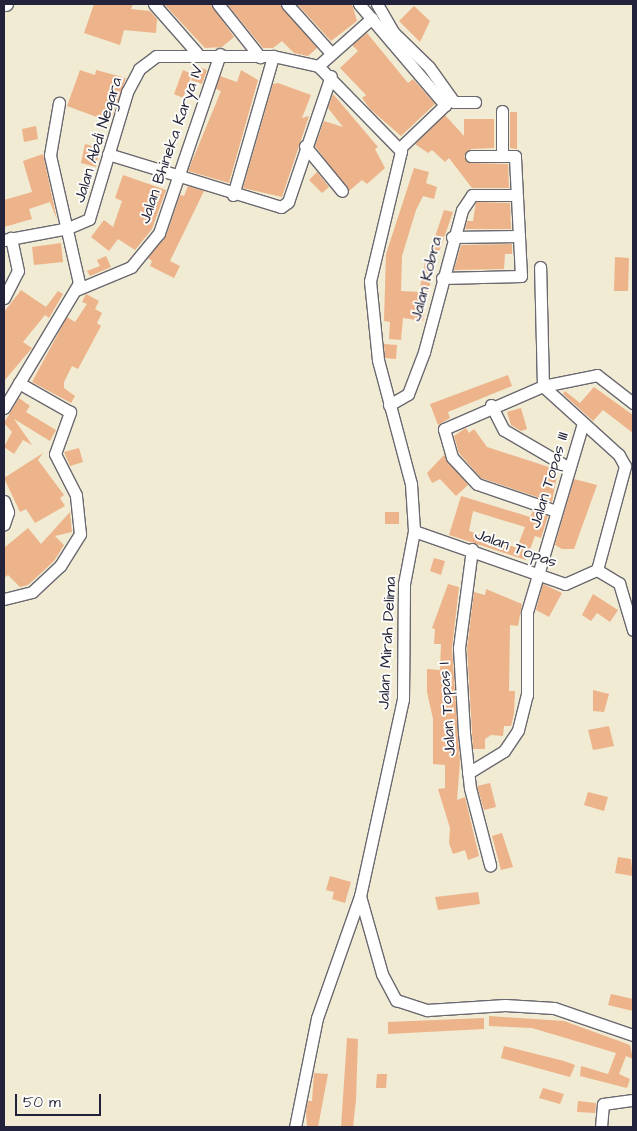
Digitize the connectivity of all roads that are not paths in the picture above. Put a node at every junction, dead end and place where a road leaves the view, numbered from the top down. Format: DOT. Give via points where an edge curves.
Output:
graph roads {
  1 [pos="154,4"];
  2 [pos="218,4"];
  3 [pos="287,4"];
  4 [pos="359,4"];
  5 [pos="377,4"];
  6 [pos="372,18"];
  7 [pos="197,53"];
  8 [pos="331,53"];
  9 [pos="220,54"];
  10 [pos="273,56"];
  11 [pos="260,57"];
  12 [pos="318,66"];
  13 [pos="331,76"];
  14 [pos="475,102"];
  15 [pos="59,103"];
  16 [pos="502,111"];
  17 [pos="305,146"];
  18 [pos="401,152"];
  19 [pos="108,154"];
  20 [pos="471,156"];
  21 [pos="502,156"];
  22 [pos="179,177"];
  23 [pos="342,192"];
  24 [pos="516,195"];
  25 [pos="233,196"];
  26 [pos="68,228"];
  27 [pos="518,236"];
  28 [pos="452,237"];
  29 [pos="7,239"];
  30 [pos="540,267"];
  31 [pos="442,278"];
  32 [pos="76,290"];
  33 [pos="4,298"];
  34 [pos="19,383"];
  35 [pos="543,386"];
  36 [pos="633,402"];
  37 [pos="5,403"];
  38 [pos="389,405"];
  39 [pos="491,405"];
  40 [pos="582,426"];
  41 [pos="569,468"];
  42 [pos="4,501"];
  43 [pos="556,511"];
  44 [pos="4,524"];
  45 [pos="414,531"];
  46 [pos="472,548"];
  47 [pos="599,566"];
  48 [pos="539,572"];
  49 [pos="7,599"];
  50 [pos="633,630"];
  51 [pos="468,773"];
  52 [pos="490,865"];
  53 [pos="360,896"];
  54 [pos="633,1035"];
  55 [pos="633,1100"];
  56 [pos="295,1127"];
  57 [pos="601,1127"];
  1 -- 7 [label="street"];
  2 -- 11 [label="street"];
  3 -- 8 [label="street"];
  4 -- 6 [label="street"];
  5 -- 14 [label="street" via="392,32 429,67 454,102"];
  6 -- 8 [label="street"];
  6 -- 18 [label="street" via="445,105"];
  7 -- 9 [label="street, Jalan Abdi Negara"];
  7 -- 19 [label="street, Jalan Abdi Negara" via="156,56 139,69 127,92"];
  8 -- 12 [label="street"];
  9 -- 11 [label="street, Jalan Abdi Negara"];
  9 -- 22 [label="street, Jalan Bhineka Karya IV"];
  10 -- 11 [label="street, Jalan Abdi Negara"];
  10 -- 12 [label="street, Jalan Abdi Negara"];
  10 -- 25 [label="street"];
  12 -- 13 [label="street"];
  13 -- 17 [label="street"];
  13 -- 18 [label="street"];
  15 -- 26 [label="street" via="50,155"];
  16 -- 21 [label="street"];
  17 -- 23 [label="street"];
  17 -- 25 [label="street" via="285,206"];
  18 -- 38 [label="street, Jalan Mirah Delima" via="370,281 375,337"];
  19 -- 22 [label="street"];
  19 -- 26 [label="street, Jalan Abdi Negara" via="92,214 84,222"];
  20 -- 21 [label="street"];
  21 -- 24 [label="street" via="516,156"];
  22 -- 25 [label="street"];
  22 -- 32 [label="street, Jalan Bhineka Karya IV" via="159,233 138,261"];
  24 -- 27 [label="street"];
  24 -- 28 [label="street, Jalan Kobra" via="472,195"];
  26 -- 29 [label="street, Jalan Abdi Negara"];
  26 -- 32 [label="street" via="80,272"];
  27 -- 28 [label="street"];
  27 -- 31 [label="street" via="521,276"];
  28 -- 31 [label="street, Jalan Kobra"];
  29 -- 33 [label="street" via="18,271"];
  30 -- 35 [label="street"];
  31 -- 38 [label="street, Jalan Kobra" via="424,352 408,394"];
  32 -- 34 [label="street"];
  34 -- 37 [label="street"];
  34 -- 49 [label="street" via="70,412 55,454 76,496 80,534 60,566 32,592"];
  35 -- 36 [label="street" via="600,375"];
  35 -- 39 [label="street"];
  35 -- 40 [label="street"];
  38 -- 45 [label="street, Jalan Mirah Delima" via="411,484"];
  39 -- 41 [label="street" via="504,430"];
  39 -- 43 [label="street" via="444,429 452,457 463,474 490,492"];
  40 -- 41 [label="street, Jalan Topas III"];
  40 -- 47 [label="street" via="619,455 625,466"];
  41 -- 43 [label="street, Jalan Topas III"];
  42 -- 44 [label="street" via="8,515"];
  43 -- 48 [label="street, Jalan Topas III"];
  45 -- 46 [label="street, Jalan Topas"];
  45 -- 53 [label="street, Jalan Mirah Delima" via="404,584 403,698"];
  46 -- 48 [label="street, Jalan Topas"];
  46 -- 51 [label="street, Jalan Topas I" via="459,648"];
  47 -- 48 [label="street, Jalan Topas" via="565,584"];
  47 -- 50 [label="street" via="619,583"];
  48 -- 51 [label="street, Jalan Topas III" via="525,625 528,681 518,730 504,751"];
  51 -- 52 [label="street, Jalan Topas I"];
  53 -- 54 [label="street" via="382,974 396,1000 427,1010 505,1005 554,1008"];
  53 -- 56 [label="street, Jalan Mirah Delima" via="317,1018"];
  55 -- 57 [label="street" via="603,1104"];
}
